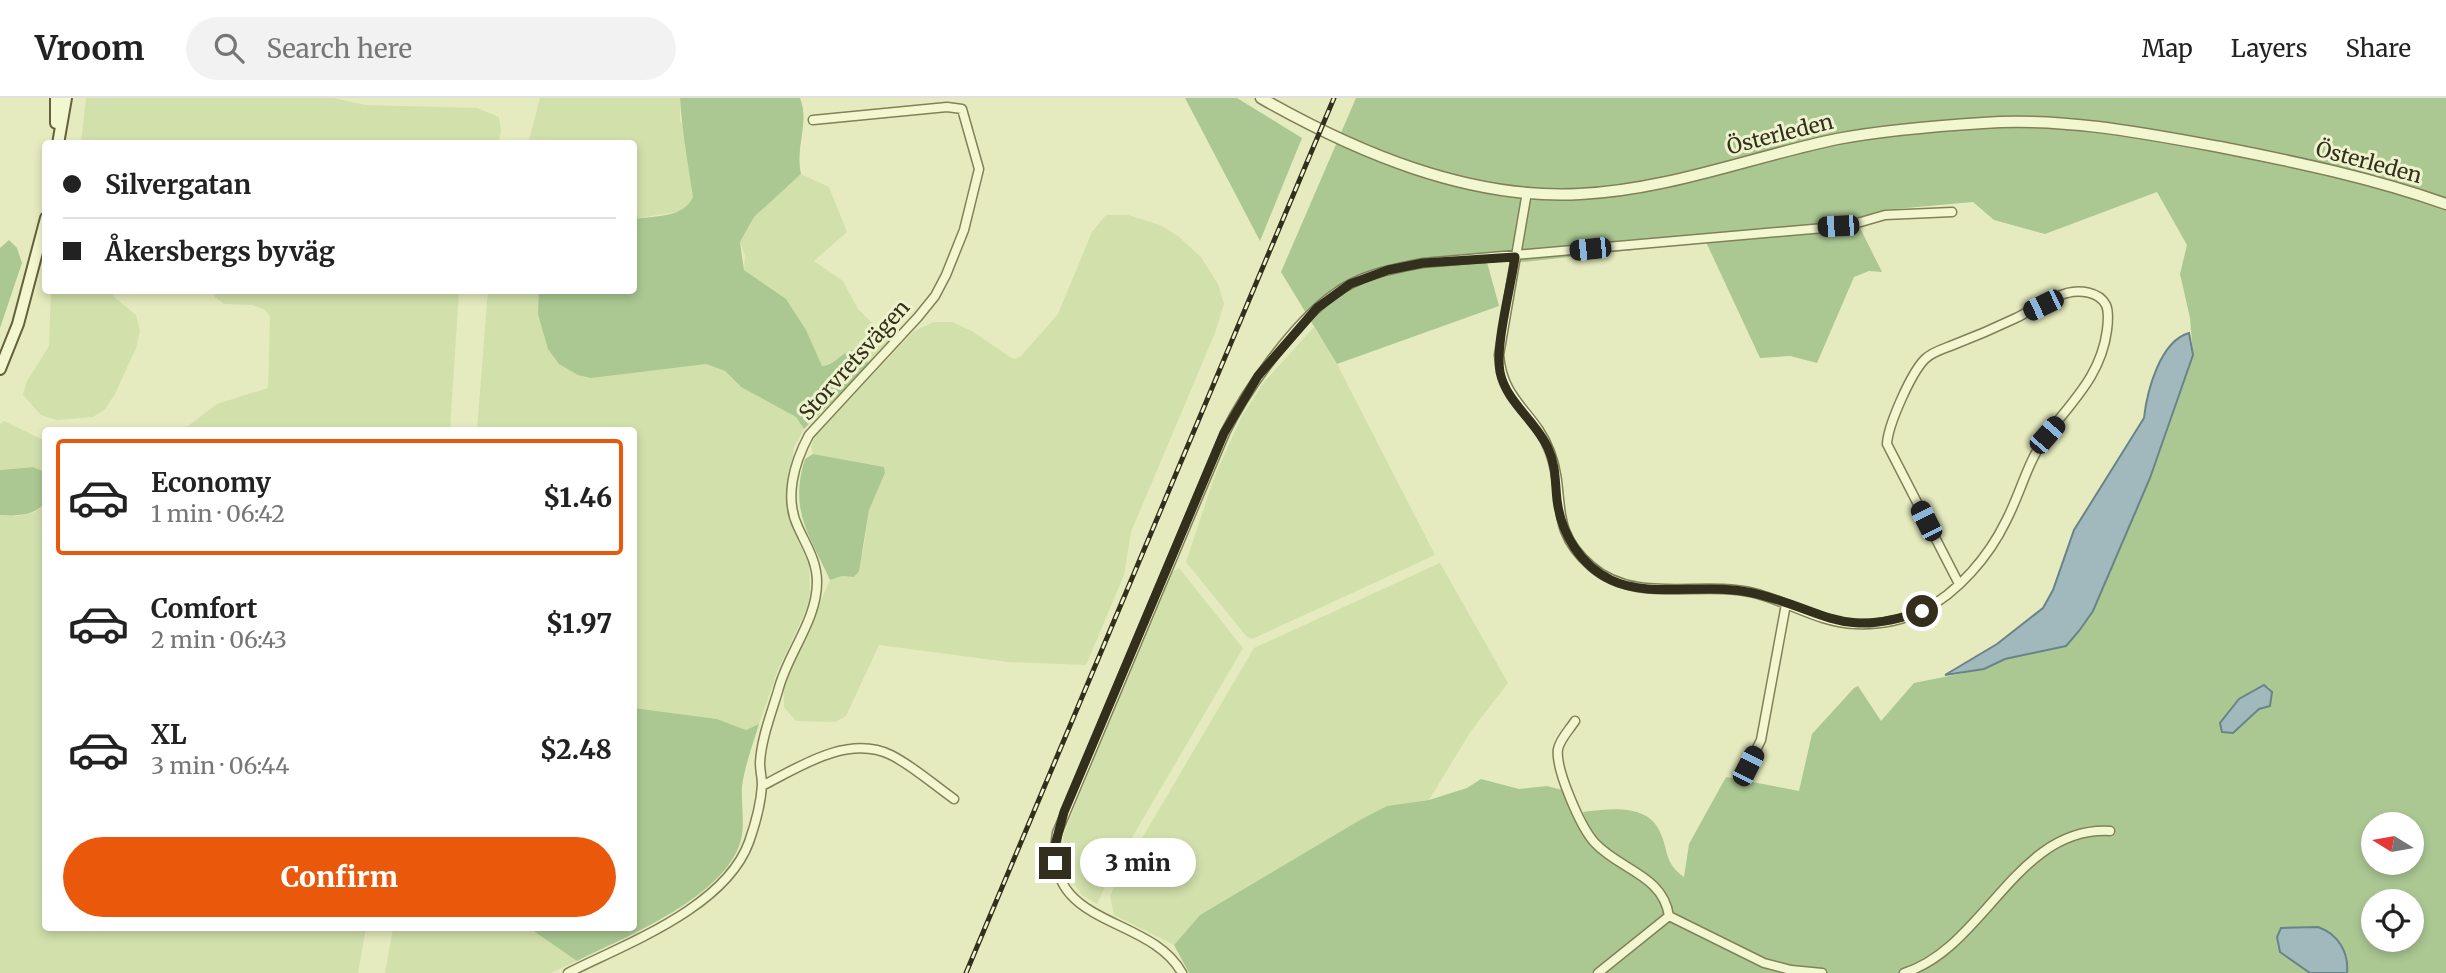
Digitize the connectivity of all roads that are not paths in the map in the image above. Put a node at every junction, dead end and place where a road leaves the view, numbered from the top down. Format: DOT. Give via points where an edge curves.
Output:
graph roads {
  1 [pos="56,98"];
  2 [pos="66,98"];
  3 [pos="1261,98"];
  4 [pos="813,120"];
  5 [pos="56,140"];
  6 [pos="57,140"];
  7 [pos="1527,192"];
  8 [pos="2446,204"];
  9 [pos="1952,212"];
  10 [pos="42,233"];
  11 [pos="1515,257"];
  12 [pos="0,369"];
  13 [pos="1959,584"];
  14 [pos="1786,604"];
  15 [pos="1575,721"];
  16 [pos="1748,766"];
  17 [pos="762,786"];
  18 [pos="954,799"];
  19 [pos="2110,831"];
  20 [pos="1669,916"];
  21 [pos="568,973"];
  22 [pos="1182,973"];
  23 [pos="1598,973"];
  24 [pos="1822,973"];
  25 [pos="1904,973"];
  1 -- 5 [label="main road"];
  2 -- 6 [label="main road"];
  3 -- 7 [label="street, Österleden" via="1334,137 1412,167 1454,180"];
  4 -- 17 [label="street, Storvretsvägen" via="954,107 962,110 979,169 964,230 935,296 809,436 800,452 792,511 815,563 817,592 780,683 760,763"];
  7 -- 8 [label="street, Österleden" via="1628,190 1836,139 1987,122 2172,138 2370,180"];
  7 -- 11 [label="street"];
  9 -- 11 [label="street" via="1885,215 1847,226"];
  10 -- 12 [label="main road" via="18,324"];
  11 -- 14 [label="street" via="1500,373 1506,389 1550,451 1560,521 1575,548 1598,572 1629,586 1727,588"];
  11 -- 22 [label="street" via="1456,259 1388,270 1333,294 1258,376 1224,433 1069,800 1054,849 1058,873 1073,898 1158,947"];
  13 -- 13 [label="street" via="2006,521 2031,460 2093,375 2108,324 2106,305 2094,294 2065,294 1934,352 1918,369 1891,425 1887,444"];
  13 -- 14 [label="street" via="1922,611 1891,622 1836,622"];
  14 -- 16 [label="street" via="1761,740"];
  15 -- 20 [label="street" via="1559,745 1557,763 1587,832 1657,887"];
  17 -- 18 [label="street" via="803,764 861,748 890,755"];
  17 -- 21 [label="street, Storvretsvägen" via="749,843 721,881 658,931"];
  19 -- 25 [label="street" via="2071,835 2020,869 1984,912 1933,959"];
  20 -- 23 [label="street"];
  20 -- 24 [label="street" via="1764,963"];
}
